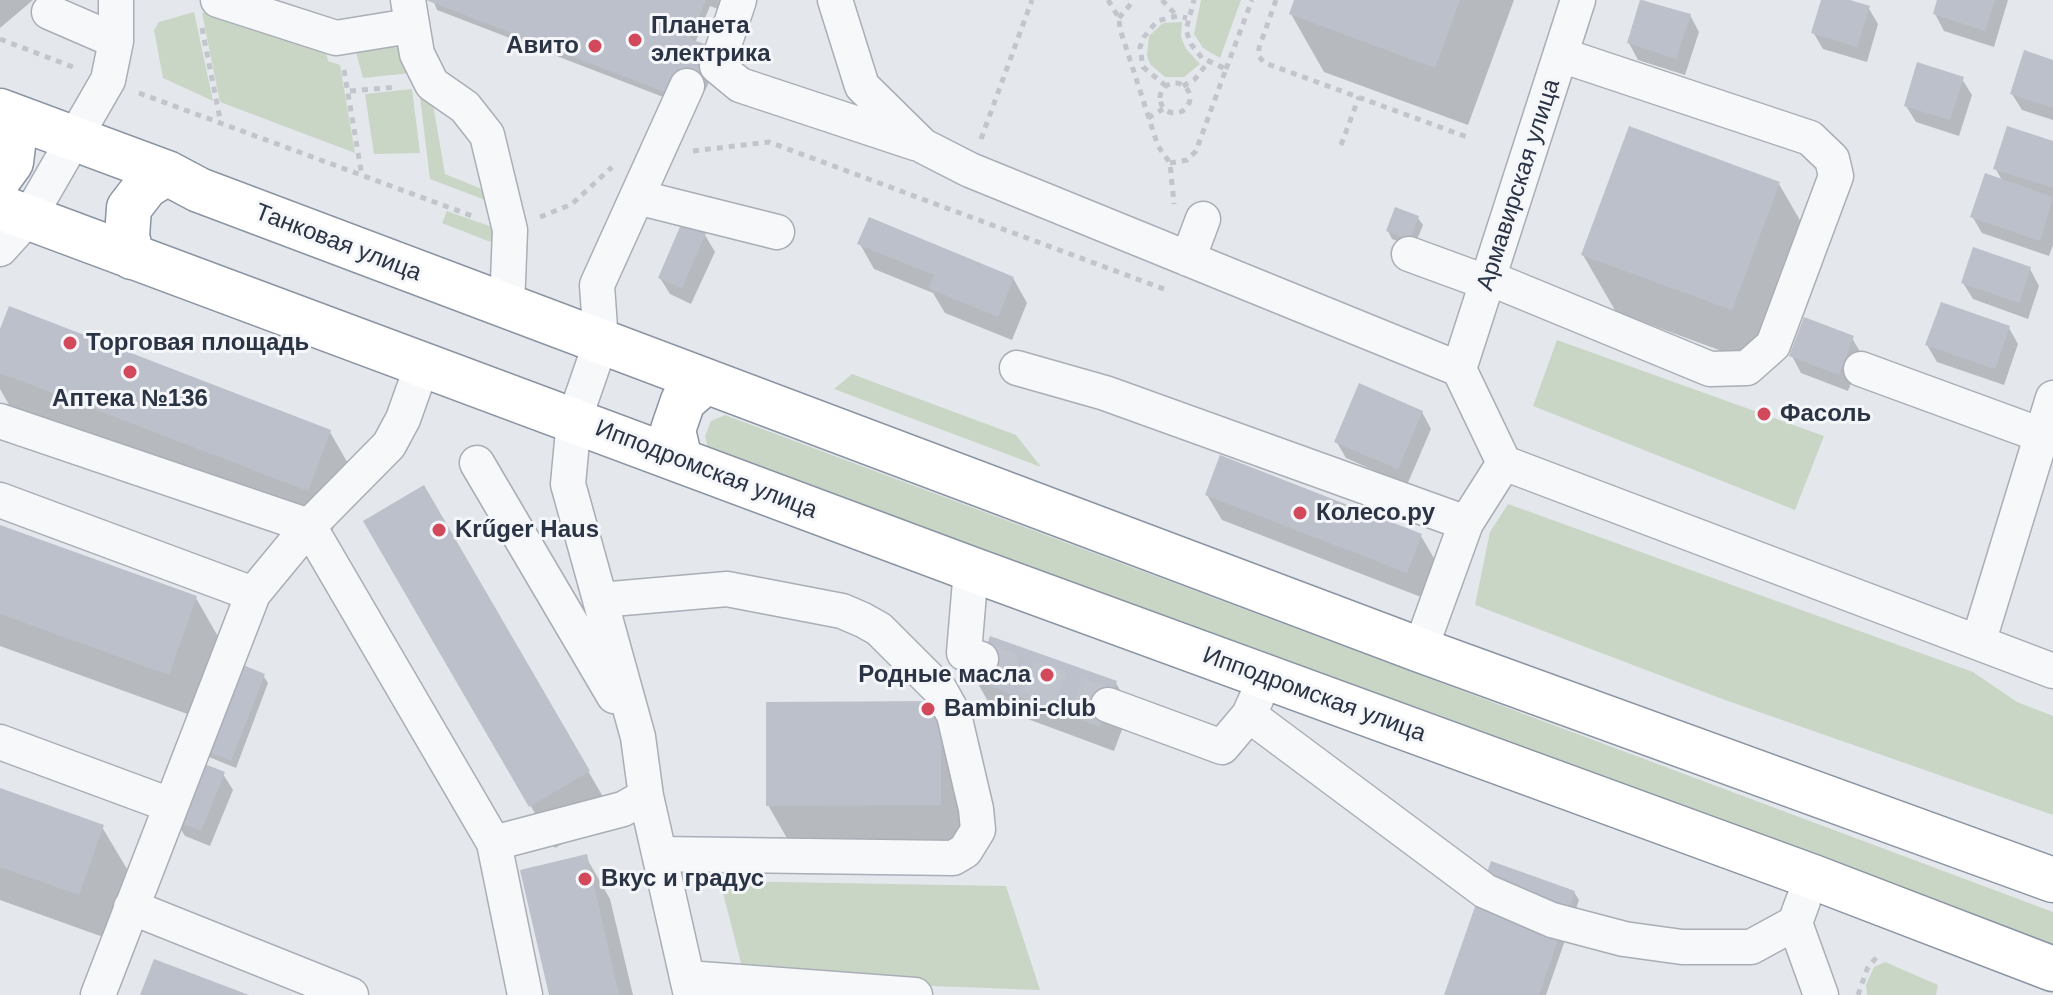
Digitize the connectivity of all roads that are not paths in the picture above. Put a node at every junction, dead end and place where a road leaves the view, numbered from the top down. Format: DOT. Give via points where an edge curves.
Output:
graph roads {
  1 [pos="116,0"];
  2 [pos="739,0"];
  3 [pos="835,0"];
  4 [pos="1578,0"];
  5 [pos="209,7"];
  6 [pos="49,12"];
  7 [pos="409,13"];
  8 [pos="116,41"];
  9 [pos="1561,55"];
  10 [pos="687,86"];
  11 [pos="2,112"];
  12 [pos="73,139"];
  13 [pos="923,146"];
  14 [pos="167,173"];
  15 [pos="0,177"];
  16 [pos="637,197"];
  17 [pos="14,212"];
  18 [pos="1203,219"];
  19 [pos="777,232"];
  20 [pos="0,249"];
  21 [pos="1409,254"];
  22 [pos="132,257"];
  23 [pos="1188,259"];
  24 [pos="1488,281"];
  25 [pos="507,307"];
  26 [pos="601,342"];
  27 [pos="423,363"];
  28 [pos="1017,368"];
  29 [pos="1459,369"];
  30 [pos="1861,369"];
  31 [pos="706,381"];
  32 [pos="2053,398"];
  33 [pos="574,420"];
  34 [pos="0,421"];
  35 [pos="2041,435"];
  36 [pos="680,460"];
  37 [pos="477,463"];
  38 [pos="1504,463"];
  39 [pos="0,500"];
  40 [pos="1466,523"];
  41 [pos="309,526"];
  42 [pos="971,569"];
  43 [pos="253,594"];
  44 [pos="600,600"];
  45 [pos="1979,640"];
  46 [pos="1420,650"];
  47 [pos="981,659"];
  48 [pos="2053,671"];
  49 [pos="1257,696"];
  50 [pos="1108,705"];
  51 [pos="638,737"];
  52 [pos="0,742"];
  53 [pos="646,796"];
  54 [pos="170,805"];
  55 [pos="494,843"];
  56 [pos="659,854"];
  57 [pos="1813,877"];
  58 [pos="2053,880"];
  59 [pos="131,907"];
  60 [pos="1795,923"];
  61 [pos="2053,969"];
  62 [pos="689,987"];
  63 [pos="98,995"];
  64 [pos="351,995"];
  65 [pos="525,995"];
  66 [pos="915,995"];
  67 [pos="1821,995"];
  1 -- 8 [label="street"];
  2 -- 13 [label="street" via="717,66 740,85"];
  3 -- 13 [label="street" via="862,86"];
  4 -- 9 [label="street, Армавирская улица"];
  5 -- 7 [label="street" via="336,38"];
  6 -- 8 [label="street"];
  7 -- 25 [label="street" via="417,54 432,84 465,107 487,135 510,230"];
  8 -- 12 [label="street" via="108,80"];
  9 -- 24 [label="street, Армавирская улица"];
  9 -- 24 [label="street" via="1810,138 1832,159 1836,176 1773,345 1747,368 1710,369"];
  10 -- 16 [label="street"];
  11 -- 12 [label="highway, Танковая улица"];
  11 -- 15 [label="highway" via="14,138 11,162"];
  12 -- 14 [label="highway, Танковая улица"];
  12 -- 17 [label="street"];
  13 -- 23 [label="street"];
  14 -- 22 [label="highway" via="146,186 129,208"];
  14 -- 25 [label="highway, Танковая улица" via="199,190"];
  16 -- 19 [label="street"];
  16 -- 26 [label="street" via="597,285"];
  17 -- 20 [label="street"];
  17 -- 22 [label="highway"];
  18 -- 23 [label="street"];
  21 -- 24 [label="street"];
  22 -- 27 [label="highway"];
  23 -- 29 [label="street"];
  24 -- 29 [label="street, Армавирская улица"];
  25 -- 26 [label="highway, Танковая улица"];
  26 -- 31 [label="highway"];
  26 -- 33 [label="street"];
  27 -- 33 [label="highway"];
  27 -- 41 [label="street" via="389,445"];
  28 -- 40 [label="street" via="1105,393"];
  29 -- 38 [label="street"];
  30 -- 35 [label="street"];
  31 -- 36 [label="highway" via="683,401 673,430"];
  31 -- 46 [label="highway"];
  32 -- 35 [label="street"];
  33 -- 36 [label="highway, Ипподромская улица"];
  33 -- 44 [label="street" via="568,484"];
  34 -- 41 [label="street"];
  35 -- 45 [label="street"];
  36 -- 42 [label="highway, Ипподромская улица"];
  37 -- 51 [label="street"];
  38 -- 40 [label="street"];
  38 -- 45 [label="street"];
  39 -- 43 [label="street"];
  40 -- 46 [label="street"];
  41 -- 43 [label="street"];
  41 -- 55 [label="street"];
  42 -- 47 [label="street" via="964,653"];
  42 -- 49 [label="highway, Ипподромская улица"];
  43 -- 54 [label="street"];
  44 -- 51 [label="street"];
  44 -- 56 [label="street" via="727,589 842,611 863,620 879,629 940,690 954,715 976,809 978,830 965,851 953,858"];
  45 -- 48 [label="street"];
  46 -- 58 [label="highway"];
  49 -- 50 [label="street" via="1222,747"];
  49 -- 57 [label="highway, Ипподромская улица"];
  49 -- 60 [label="street" via="1485,891 1552,920 1682,947 1751,947"];
  51 -- 53 [label="street"];
  52 -- 54 [label="street"];
  53 -- 55 [label="street" via="623,809"];
  53 -- 56 [label="street"];
  54 -- 59 [label="street"];
  55 -- 65 [label="street"];
  56 -- 62 [label="street"];
  57 -- 60 [label="street"];
  57 -- 61 [label="highway, Ипподромская улица"];
  59 -- 63 [label="street"];
  59 -- 64 [label="street"];
  60 -- 67 [label="street"];
  62 -- 66 [label="street"];
}
